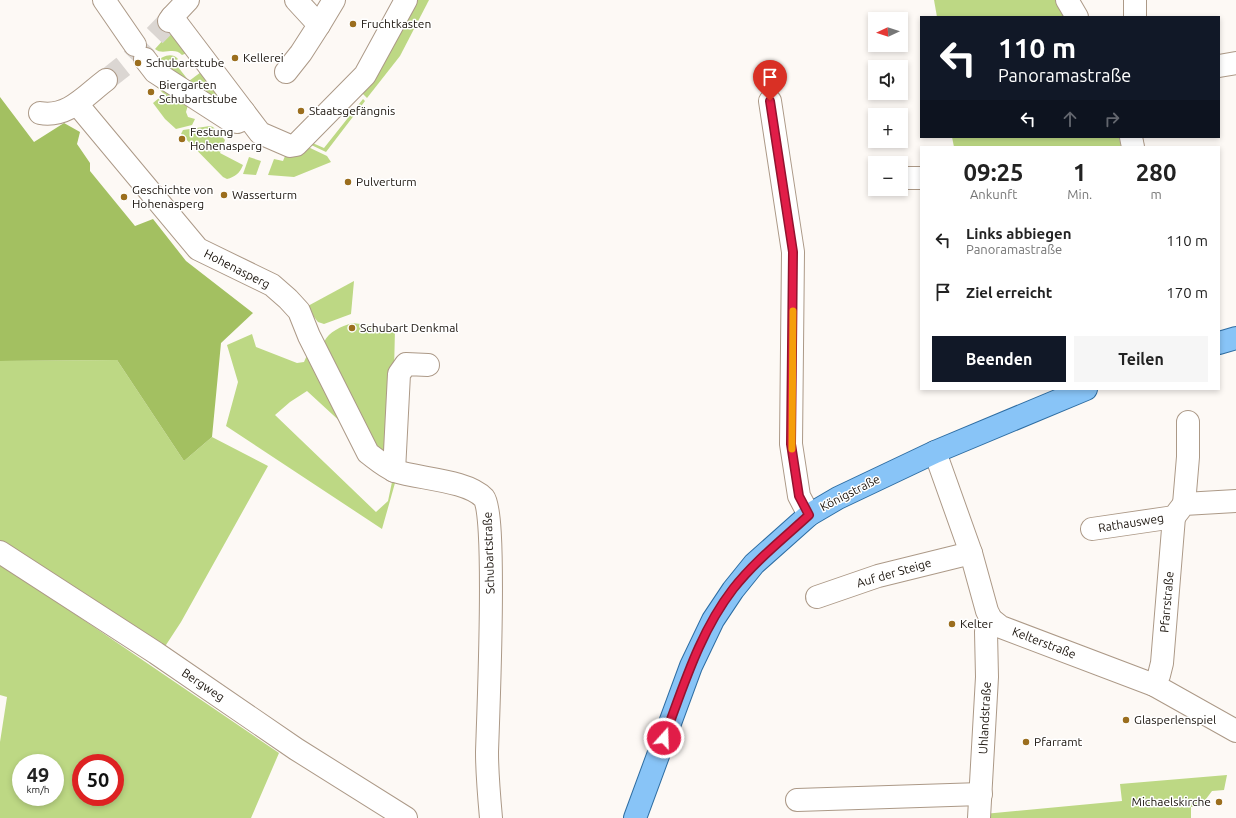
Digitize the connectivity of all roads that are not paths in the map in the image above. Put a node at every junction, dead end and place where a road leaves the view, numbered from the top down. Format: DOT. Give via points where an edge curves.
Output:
graph roads {
  1 [pos="104,0"];
  2 [pos="188,0"];
  3 [pos="296,0"];
  4 [pos="334,0"];
  5 [pos="406,0"];
  6 [pos="1067,0"];
  7 [pos="1135,0"];
  8 [pos="1076,16"];
  9 [pos="1135,16"];
  10 [pos="319,25"];
  11 [pos="1236,63"];
  12 [pos="1220,66"];
  13 [pos="286,72"];
  14 [pos="106,80"];
  15 [pos="79,101"];
  16 [pos="770,101"];
  17 [pos="244,112"];
  18 [pos="40,113"];
  19 [pos="908,178"];
  20 [pos="920,178"];
  21 [pos="309,336"];
  22 [pos="1236,338"];
  23 [pos="1220,343"];
  24 [pos="428,365"];
  25 [pos="1084,390"];
  26 [pos="1188,422"];
  27 [pos="935,452"];
  28 [pos="394,470"];
  29 [pos="1236,501"];
  30 [pos="1179,510"];
  31 [pos="809,515"];
  32 [pos="1092,529"];
  33 [pos="0,552"];
  34 [pos="971,552"];
  35 [pos="817,597"];
  36 [pos="991,618"];
  37 [pos="1154,685"];
  38 [pos="1236,731"];
  39 [pos="981,794"];
  40 [pos="797,800"];
  41 [pos="406,818"];
  42 [pos="491,818"];
  43 [pos="635,818"];
  44 [pos="980,818"];
  1 -- 17 [label="street" via="155,72 231,121 240,122"];
  2 -- 17 [label="street" via="171,19"];
  3 -- 10 [label="street"];
  4 -- 10 [label="street"];
  5 -- 17 [label="street" via="365,75 296,145 290,146 260,133"];
  6 -- 8 [label="street"];
  7 -- 9 [label="street"];
  10 -- 13 [label="street"];
  11 -- 12 [label="street"];
  14 -- 15 [label="street"];
  15 -- 18 [label="street" via="72,108 50,115"];
  15 -- 21 [label="street, Hohenasperg" via="198,249 272,286 298,311"];
  16 -- 31 [label="street" via="793,252 791,444 799,496"];
  19 -- 20 [label="street"];
  21 -- 28 [label="street, Schubartstraße" via="368,453"];
  22 -- 23 [label="main road"];
  24 -- 28 [label="street" via="406,364 399,374"];
  25 -- 27 [label="main road, Königstraße"];
  26 -- 30 [label="street, Pfarrstraße" via="1188,457"];
  27 -- 31 [label="main road, Königstraße" via="838,498"];
  27 -- 34 [label="street"];
  28 -- 42 [label="street, Schubartstraße" via="475,491 485,499 488,509 488,786"];
  29 -- 30 [label="street, Rathausweg"];
  30 -- 32 [label="street, Rathausweg"];
  30 -- 37 [label="street, Pfarrstraße" via="1162,663"];
  31 -- 43 [label="main road, Königstraße" via="754,564 713,620 691,666"];
  33 -- 41 [label="street, Bergweg" via="156,653 296,749"];
  34 -- 35 [label="street, Auf der Steige" via="878,576"];
  34 -- 36 [label="street"];
  36 -- 37 [label="street, Kelterstraße" via="1001,627"];
  36 -- 39 [label="street, Uhlandstraße" via="986,632"];
  37 -- 38 [label="street, Kelterstraße"];
  39 -- 40 [label="street"];
  39 -- 44 [label="street, Uhlandstraße"];
}
